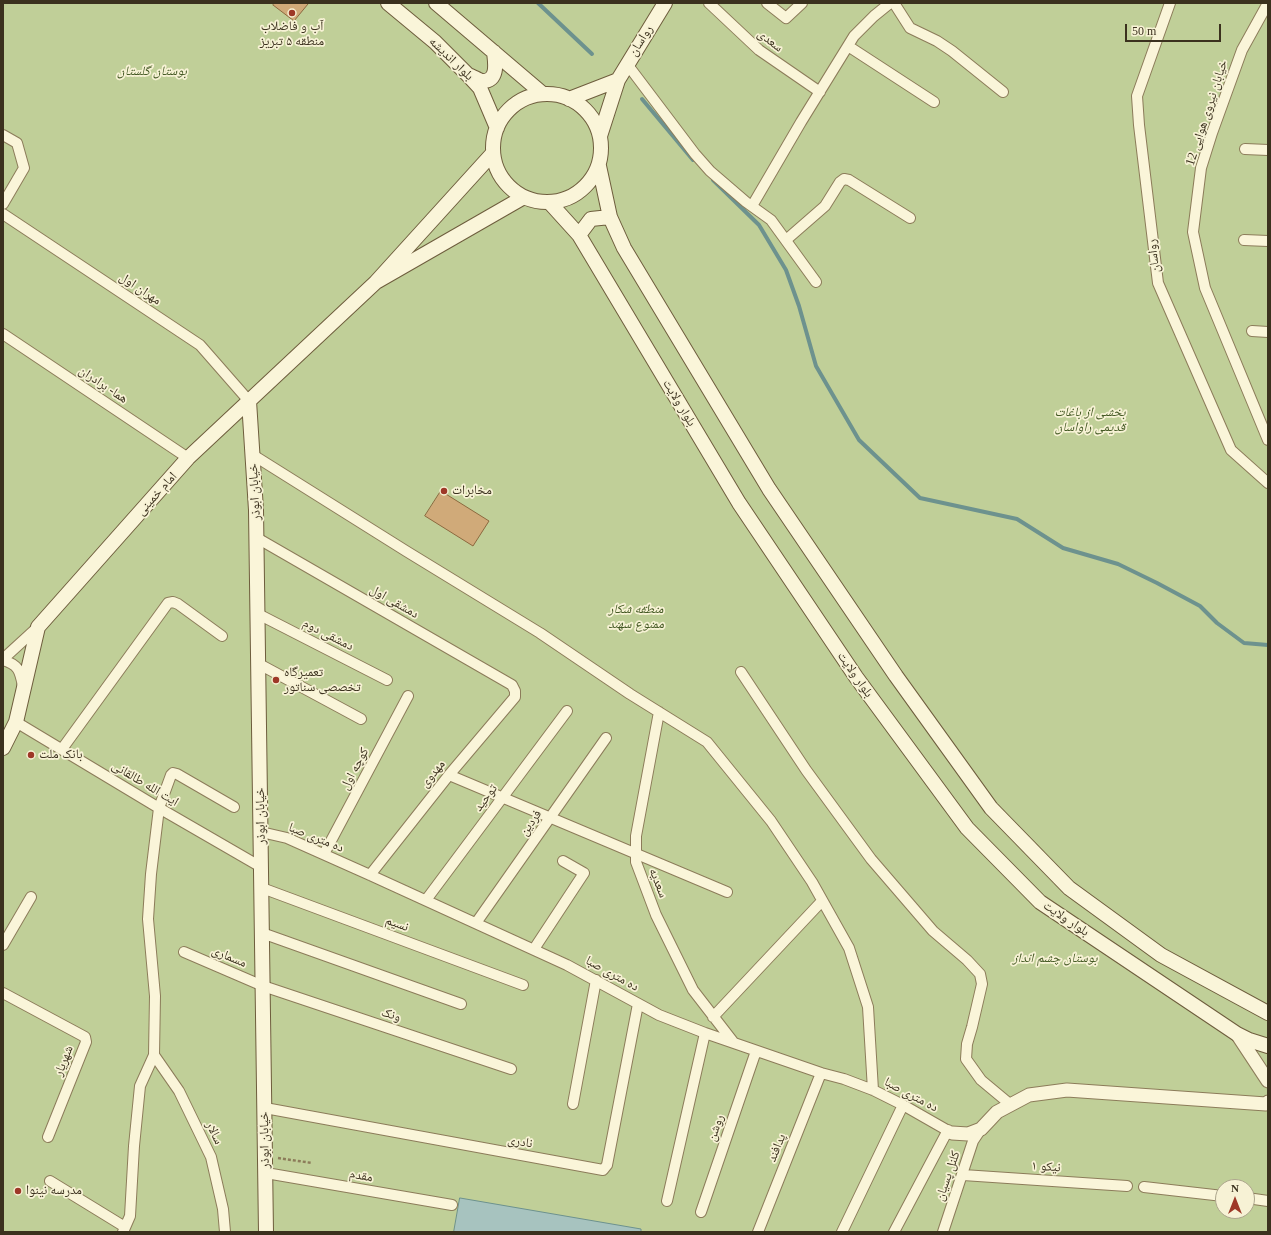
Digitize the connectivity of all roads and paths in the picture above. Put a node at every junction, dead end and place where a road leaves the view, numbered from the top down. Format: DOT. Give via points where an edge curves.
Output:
graph roads {
  1 [pos="388,3"];
  2 [pos="436,3"];
  3 [pos="665,3"];
  4 [pos="709,3"];
  5 [pos="766,3"];
  6 [pos="802,3"];
  7 [pos="890,3"];
  8 [pos="894,3"];
  9 [pos="1170,3"];
  10 [pos="1268,3"];
  11 [pos="848,46"];
  12 [pos="494,52"];
  13 [pos="627,64"];
  14 [pos="468,75"];
  15 [pos="618,80"];
  16 [pos="820,92"];
  17 [pos="1003,92"];
  18 [pos="543,94"];
  19 [pos="569,99"];
  20 [pos="934,102"];
  21 [pos="497,128"];
  22 [pos="3,135"];
  23 [pos="600,136"];
  24 [pos="1245,149"];
  25 [pos="1268,150"];
  26 [pos="493,153"];
  27 [pos="599,166"];
  28 [pos="524,197"];
  29 [pos="550,202"];
  30 [pos="3,204"];
  31 [pos="752,206"];
  32 [pos="3,214"];
  33 [pos="610,217"];
  34 [pos="910,218"];
  35 [pos="579,235"];
  36 [pos="786,240"];
  37 [pos="1244,240"];
  38 [pos="1268,241"];
  39 [pos="376,282"];
  40 [pos="816,282"];
  41 [pos="1252,331"];
  42 [pos="1268,332"];
  43 [pos="3,334"];
  44 [pos="249,401"];
  45 [pos="1268,440"];
  46 [pos="253,455"];
  47 [pos="188,458"];
  48 [pos="1268,483"];
  49 [pos="257,538"];
  50 [pos="258,614"];
  51 [pos="38,627"];
  52 [pos="222,636"];
  53 [pos="3,659"];
  54 [pos="259,664"];
  55 [pos="741,672"];
  56 [pos="387,680"];
  57 [pos="23,688"];
  58 [pos="515,691"];
  59 [pos="408,696"];
  60 [pos="567,711"];
  61 [pos="659,712"];
  62 [pos="361,718"];
  63 [pos="16,722"];
  64 [pos="606,738"];
  65 [pos="3,748"];
  66 [pos="62,749"];
  67 [pos="449,775"];
  68 [pos="502,798"];
  69 [pos="234,807"];
  70 [pos="159,808"];
  71 [pos="550,818"];
  72 [pos="261,832"];
  73 [pos="636,853"];
  74 [pos="324,854"];
  75 [pos="563,861"];
  76 [pos="261,867"];
  77 [pos="370,875"];
  78 [pos="262,888"];
  79 [pos="727,892"];
  80 [pos="31,897"];
  81 [pos="426,900"];
  82 [pos="822,900"];
  83 [pos="476,923"];
  84 [pos="262,933"];
  85 [pos="3,945"];
  86 [pos="534,950"];
  87 [pos="184,952"];
  88 [pos="596,980"];
  89 [pos="524,985"];
  90 [pos="263,986"];
  91 [pos="3,993"];
  92 [pos="461,1004"];
  93 [pos="638,1004"];
  94 [pos="1268,1013"];
  95 [pos="713,1017"];
  96 [pos="705,1033"];
  97 [pos="1237,1034"];
  98 [pos="734,1043"];
  99 [pos="1268,1046"];
  100 [pos="756,1051"];
  101 [pos="154,1055"];
  102 [pos="511,1069"];
  103 [pos="821,1073"];
  104 [pos="1268,1081"];
  105 [pos="873,1090"];
  106 [pos="1268,1102"];
  107 [pos="573,1104"];
  108 [pos="903,1105"];
  109 [pos="1011,1105"];
  110 [pos="265,1108"];
  111 [pos="981,1129"];
  112 [pos="950,1131"];
  113 [pos="48,1137"];
  114 [pos="265,1156"];
  115 [pos="312,1163"];
  116 [pos="266,1173"];
  117 [pos="963,1175"];
  118 [pos="50,1181"];
  119 [pos="1127,1186"];
  120 [pos="1144,1187"];
  121 [pos="1215,1195"];
  122 [pos="1255,1199"];
  123 [pos="1268,1200"];
  124 [pos="667,1202"];
  125 [pos="452,1205"];
  126 [pos="701,1212"];
  127 [pos="124,1229"];
  128 [pos="225,1232"];
  129 [pos="266,1232"];
  130 [pos="758,1232"];
  131 [pos="842,1232"];
  132 [pos="894,1232"];
  133 [pos="943,1232"];
  1 -- 14 [label="main road, بلوار اندیشه"];
  2 -- 12 [label="main road"];
  3 -- 13 [label="main road, رواسان"];
  4 -- 16 [label="street, سعدی" via="759,50"];
  5 -- 6 [label="street" via="786,18"];
  7 -- 11 [label="street" via="858,31"];
  8 -- 17 [label="street" via="910,28 937,41"];
  9 -- 48 [label="street, رواسان" via="1137,96 1158,283 1231,450"];
  10 -- 45 [label="street, خیابان نیروی هوایی 12" via="1242,50 1212,132 1201,168 1192,232 1205,288"];
  11 -- 16 [label="street"];
  11 -- 20 [label="street"];
  12 -- 14 [label="main road" via="494,75 483,81"];
  12 -- 18 [label="main road"];
  13 -- 15 [label="main road, رواسان"];
  13 -- 31 [label="street" via="695,154 710,171"];
  14 -- 21 [label="main road, بلوار اندیشه" via="480,88"];
  15 -- 19 [label="main road"];
  15 -- 23 [label="main road, رواسان"];
  16 -- 31 [label="street"];
  18 -- 19 [label="main road"];
  18 -- 21 [label="main road" via="515,105 504,115"];
  19 -- 23 [label="main road" via="583,108 594,120"];
  21 -- 26 [label="main road"];
  22 -- 30 [label="street" via="17,143 24,168"];
  23 -- 27 [label="main road" via="602,151"];
  24 -- 25 [label="street"];
  26 -- 28 [label="main road" via="498,171 508,186"];
  26 -- 39 [label="main road"];
  27 -- 29 [label="main road" via="592,180 580,192 566,199"];
  27 -- 33 [label="main road, بلوار ولایت"];
  28 -- 29 [label="main road"];
  28 -- 39 [label="main road"];
  29 -- 35 [label="main road, بلوار ولایت"];
  31 -- 36 [label="street" via="771,220"];
  32 -- 44 [label="street, مهران اول" via="200,345"];
  33 -- 35 [label="main road" via="591,219"];
  33 -- 94 [label="main road, بلوار ولایت" via="624,248 769,489 896,676 991,808 1069,888 1161,955"];
  34 -- 36 [label="street" via="844,179 825,206"];
  35 -- 97 [label="main road, بلوار ولایت" via="739,503 856,677 967,828 1040,902"];
  36 -- 40 [label="street"];
  37 -- 38 [label="street"];
  39 -- 44 [label="main road, امام خمینی"];
  41 -- 42 [label="street"];
  43 -- 47 [label="street, هما- برادران"];
  44 -- 46 [label="main road, خیابان ابوذر"];
  44 -- 47 [label="main road, امام خمینی"];
  46 -- 49 [label="main road, خیابان ابوذر"];
  46 -- 61 [label="street" via="540,633"];
  47 -- 51 [label="main road, امام خمینی"];
  49 -- 50 [label="main road, خیابان ابوذر"];
  49 -- 58 [label="street, دمشقی اول" via="512,685"];
  50 -- 54 [label="main road, خیابان ابوذر"];
  50 -- 56 [label="street, دمشقی دوم"];
  51 -- 53 [label="street"];
  51 -- 57 [label="main road, امام خمینی"];
  52 -- 66 [label="street" via="178,604 168,603"];
  53 -- 57 [label="street" via="18,668"];
  54 -- 62 [label="street"];
  54 -- 72 [label="main road, خیابان ابوذر"];
  55 -- 109 [label="street" via="806,770 871,859 933,932 980,974 982,984 966,1058 981,1080"];
  57 -- 63 [label="main road, امام خمینی"];
  58 -- 67 [label="street, مهدوی" via="515,697"];
  59 -- 74 [label="street, کوچه اول"];
  60 -- 68 [label="street, توحید"];
  61 -- 73 [label="street, سعدیه" via="636,836"];
  61 -- 82 [label="street" via="708,742 771,821"];
  63 -- 65 [label="main road, امام خمینی"];
  63 -- 66 [label="street, ایت الله طالقانی"];
  64 -- 71 [label="street, فردین"];
  66 -- 70 [label="street, ایت الله طالقانی"];
  67 -- 68 [label="street"];
  67 -- 77 [label="street, مهدوی"];
  68 -- 71 [label="street"];
  68 -- 81 [label="street, توحید"];
  69 -- 70 [label="street" via="173,773"];
  70 -- 76 [label="street, ایت الله طالقانی"];
  70 -- 101 [label="street" via="148,919 155,996"];
  71 -- 73 [label="street"];
  71 -- 83 [label="street, فردین"];
  72 -- 74 [label="street, ده متری صبا" via="287,838"];
  72 -- 76 [label="main road, خیابان ابوذر"];
  73 -- 79 [label="street"];
  73 -- 95 [label="street, سعدیه" via="636,862 656,915 693,990"];
  74 -- 77 [label="street, ده متری صبا"];
  75 -- 86 [label="street" via="584,873"];
  76 -- 78 [label="main road, خیابان ابوذر"];
  77 -- 81 [label="street, ده متری صبا"];
  78 -- 84 [label="main road, خیابان ابوذر"];
  78 -- 89 [label="street, نسیم"];
  80 -- 85 [label="street"];
  81 -- 83 [label="street, ده متری صبا"];
  82 -- 95 [label="street"];
  82 -- 105 [label="street" via="849,948 868,1007"];
  83 -- 86 [label="street, ده متری صبا"];
  84 -- 90 [label="main road, خیابان ابوذر"];
  84 -- 92 [label="street"];
  86 -- 88 [label="street, ده متری صبا"];
  87 -- 90 [label="street, مسماری"];
  88 -- 93 [label="street, ده متری صبا"];
  88 -- 107 [label="street"];
  90 -- 102 [label="street, ونک"];
  90 -- 110 [label="main road, خیابان ابوذر"];
  91 -- 113 [label="street, شهریار" via="85,1037 86,1042"];
  93 -- 96 [label="street, ده متری صبا" via="659,1016"];
  93 -- 110 [label="street, نادری" via="607,1165 603,1170"];
  95 -- 98 [label="street, سعدیه"];
  96 -- 98 [label="street, ده متری صبا"];
  96 -- 124 [label="street"];
  97 -- 99 [label="main road, بلوار ولایت"];
  97 -- 104 [label="street"];
  98 -- 100 [label="street, ده متری صبا"];
  100 -- 103 [label="street, ده متری صبا"];
  100 -- 126 [label="street, روشن"];
  101 -- 127 [label="street" via="140,1086 130,1216"];
  101 -- 128 [label="street, سالار" via="179,1091 211,1157 223,1209"];
  103 -- 105 [label="street, ده متری صبا"];
  103 -- 130 [label="street, پدافند"];
  105 -- 108 [label="street, ده متری صبا"];
  106 -- 109 [label="street" via="1266,1104 1067,1090 1028,1095"];
  108 -- 112 [label="street, ده متری صبا"];
  108 -- 131 [label="street"];
  109 -- 111 [label="street" via="997,1112"];
  110 -- 114 [label="main road, خیابان ابوذر"];
  111 -- 112 [label="street" via="968,1134"];
  111 -- 117 [label="street, کلنل پسیان" via="973,1141"];
  112 -- 132 [label="street"];
  114 -- 115 [label="path"];
  114 -- 116 [label="main road, خیابان ابوذر"];
  116 -- 125 [label="street, مقدم"];
  116 -- 129 [label="main road, خیابان ابوذر"];
  117 -- 119 [label="street, نیکو ۱"];
  117 -- 133 [label="street, کلنل پسیان"];
  118 -- 127 [label="street"];
  120 -- 121 [label="street"];
  122 -- 123 [label="street"];
}
